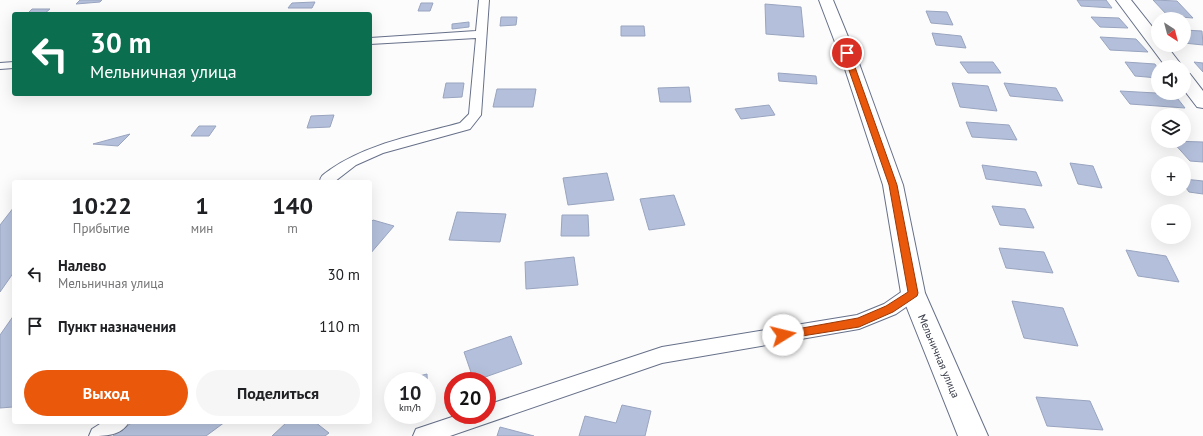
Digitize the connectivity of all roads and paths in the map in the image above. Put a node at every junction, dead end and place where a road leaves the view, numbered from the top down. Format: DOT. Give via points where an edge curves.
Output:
graph roads {
  1 [pos="484,0"];
  2 [pos="826,0"];
  3 [pos="1123,0"];
  4 [pos="481,34"];
  5 [pos="372,41"];
  6 [pos="1170,60"];
  7 [pos="12,65"];
  8 [pos="0,66"];
  9 [pos="1191,87"];
  10 [pos="1203,103"];
  11 [pos="327,180"];
  12 [pos="913,293"];
  13 [pos="496,412"];
  14 [pos="116,424"];
  15 [pos="459,424"];
  16 [pos="99,436"];
  17 [pos="423,436"];
  18 [pos="973,436"];
  1 -- 4 [label="lane"];
  2 -- 12 [label="street, Мельничная улица" via="893,185"];
  3 -- 6 [label="street"];
  4 -- 5 [label="lane"];
  4 -- 11 [label="lane" via="474,115 465,126 378,150 351,162"];
  7 -- 8 [label="lane"];
  9 -- 10 [label="street"];
  12 -- 13 [label="lane" via="890,309 859,322 662,355"];
  12 -- 18 [label="street, Мельничная улица"];
  14 -- 16 [label="lane"];
  15 -- 17 [label="lane"];
}
